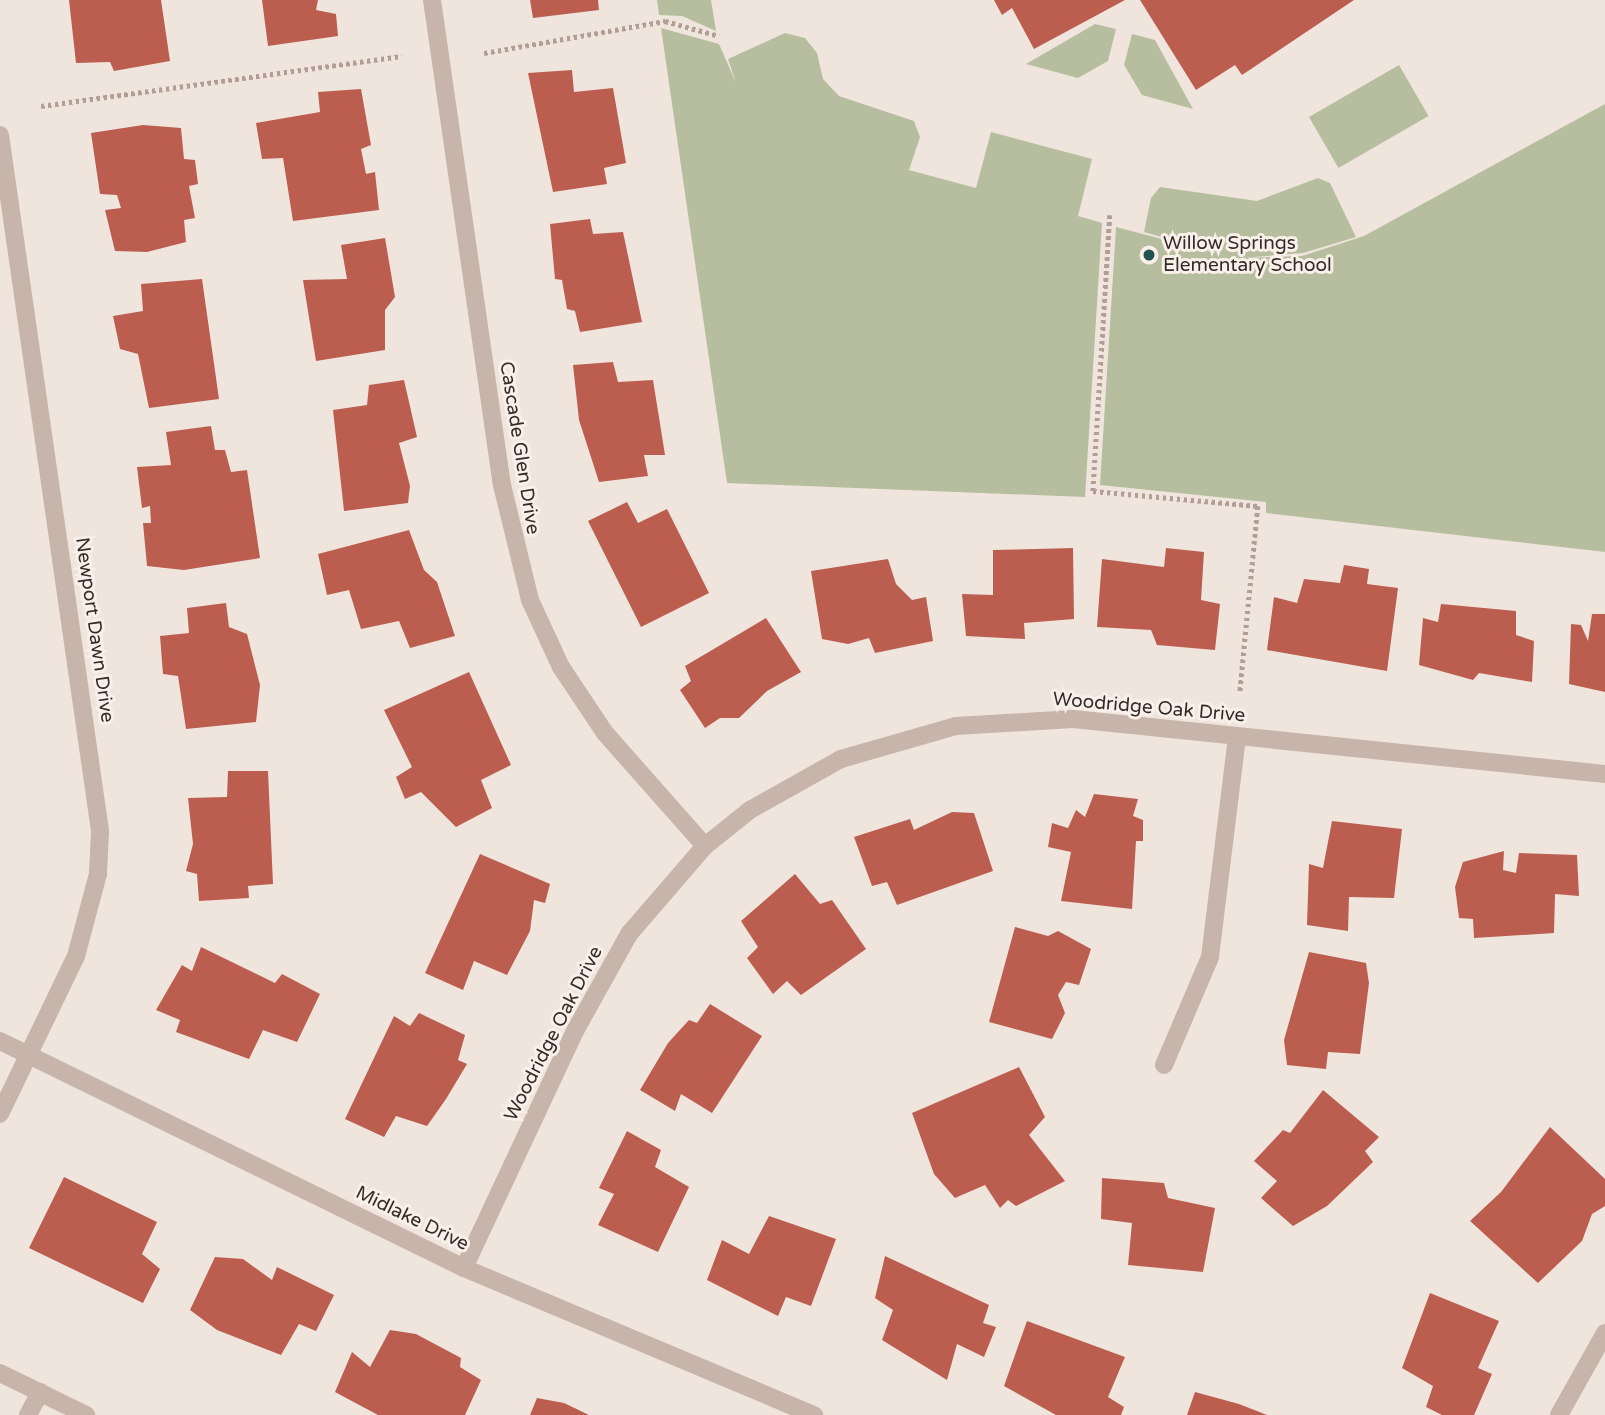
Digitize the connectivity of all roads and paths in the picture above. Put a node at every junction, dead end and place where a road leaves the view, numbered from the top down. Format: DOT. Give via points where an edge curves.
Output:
graph roads {
  1 [pos="432,0"];
  2 [pos="719,36"];
  3 [pos="484,53"];
  4 [pos="402,56"];
  5 [pos="41,106"];
  6 [pos="0,135"];
  7 [pos="1110,215"];
  8 [pos="1240,693"];
  9 [pos="1237,738"];
  10 [pos="1605,774"];
  11 [pos="705,846"];
  12 [pos="0,1041"];
  13 [pos="28,1055"];
  14 [pos="1164,1065"];
  15 [pos="0,1114"];
  16 [pos="464,1268"];
  17 [pos="1605,1333"];
  18 [pos="0,1373"];
  19 [pos="40,1392"];
  20 [pos="28,1415"];
  21 [pos="86,1415"];
  22 [pos="814,1415"];
  23 [pos="1559,1415"];
  1 -- 11 [label="street, Cascade Glen Drive" via="502,485 530,600 561,667 605,733"];
  2 -- 3 [label="path" via="665,21"];
  4 -- 5 [label="path"];
  6 -- 13 [label="street, Newport Dawn Drive" via="100,831 89,916"];
  7 -- 8 [label="path" via="1093,491 1258,506"];
  9 -- 10 [label="street, Woodridge Oak Drive"];
  9 -- 11 [label="street, Woodridge Oak Drive" via="1073,719 956,726 841,759 750,810"];
  9 -- 14 [label="street" via="1210,957"];
  11 -- 16 [label="street, Woodridge Oak Drive" via="636,925 600,982"];
  12 -- 13 [label="street, Midlake Drive"];
  13 -- 15 [label="street, Newport Dawn Drive"];
  13 -- 16 [label="street, Midlake Drive"];
  16 -- 22 [label="street, Midlake Drive"];
  17 -- 23 [label="street"];
  18 -- 19 [label="street"];
  19 -- 20 [label="street"];
  19 -- 21 [label="street"];
}
